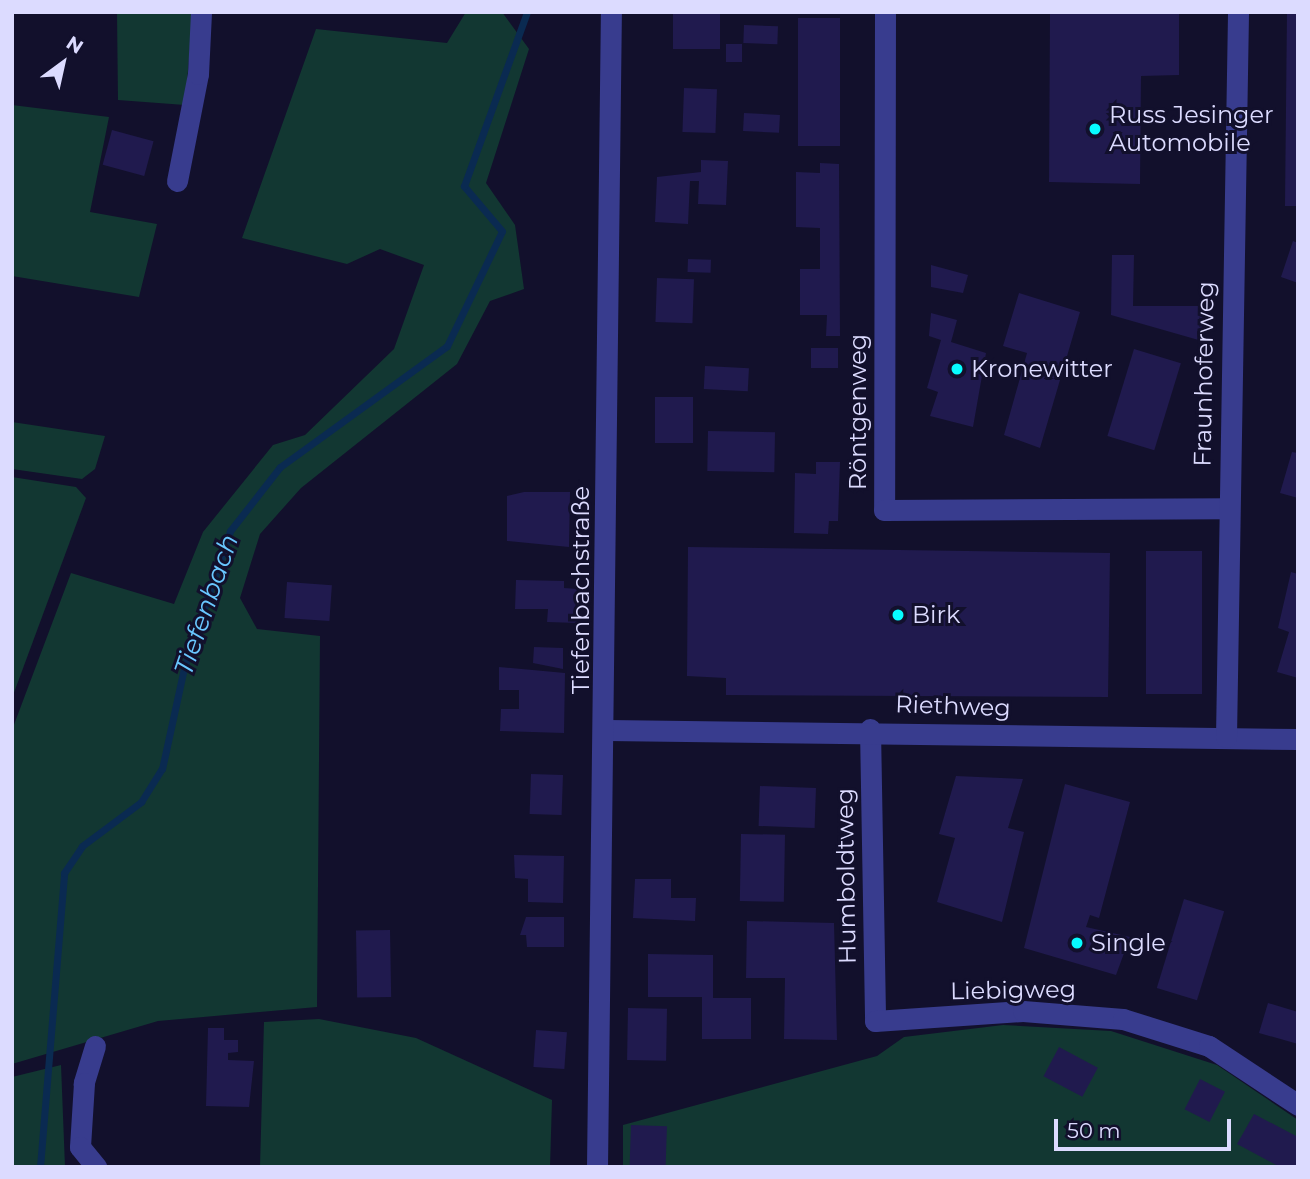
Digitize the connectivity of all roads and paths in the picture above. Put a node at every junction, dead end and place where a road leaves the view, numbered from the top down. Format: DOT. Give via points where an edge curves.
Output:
graph roads {
  1 [pos="201,12"];
  2 [pos="611,12"];
  3 [pos="885,12"];
  4 [pos="1238,12"];
  5 [pos="177,181"];
  6 [pos="1228,508"];
  7 [pos="870,729"];
  8 [pos="607,730"];
  9 [pos="1226,737"];
  10 [pos="1298,740"];
  11 [pos="875,1021"];
  12 [pos="95,1046"];
  13 [pos="1298,1105"];
  14 [pos="96,1167"];
  15 [pos="597,1167"];
  1 -- 5 [label="street" via="198,74"];
  2 -- 8 [label="street, Tiefenbachstraße"];
  3 -- 6 [label="street, Röntgenweg" via="884,510"];
  4 -- 6 [label="street, Fraunhoferweg"];
  6 -- 9 [label="street, Fraunhoferweg"];
  7 -- 8 [label="street, Riethweg"];
  7 -- 9 [label="street, Riethweg"];
  7 -- 11 [label="street, Humboldtweg"];
  8 -- 15 [label="street, Tiefenbachstraße"];
  9 -- 10 [label="street, Riethweg"];
  11 -- 13 [label="street, Liebigweg" via="1023,1011 1123,1020 1209,1046"];
  12 -- 14 [label="street" via="84,1083 80,1147"];
}
